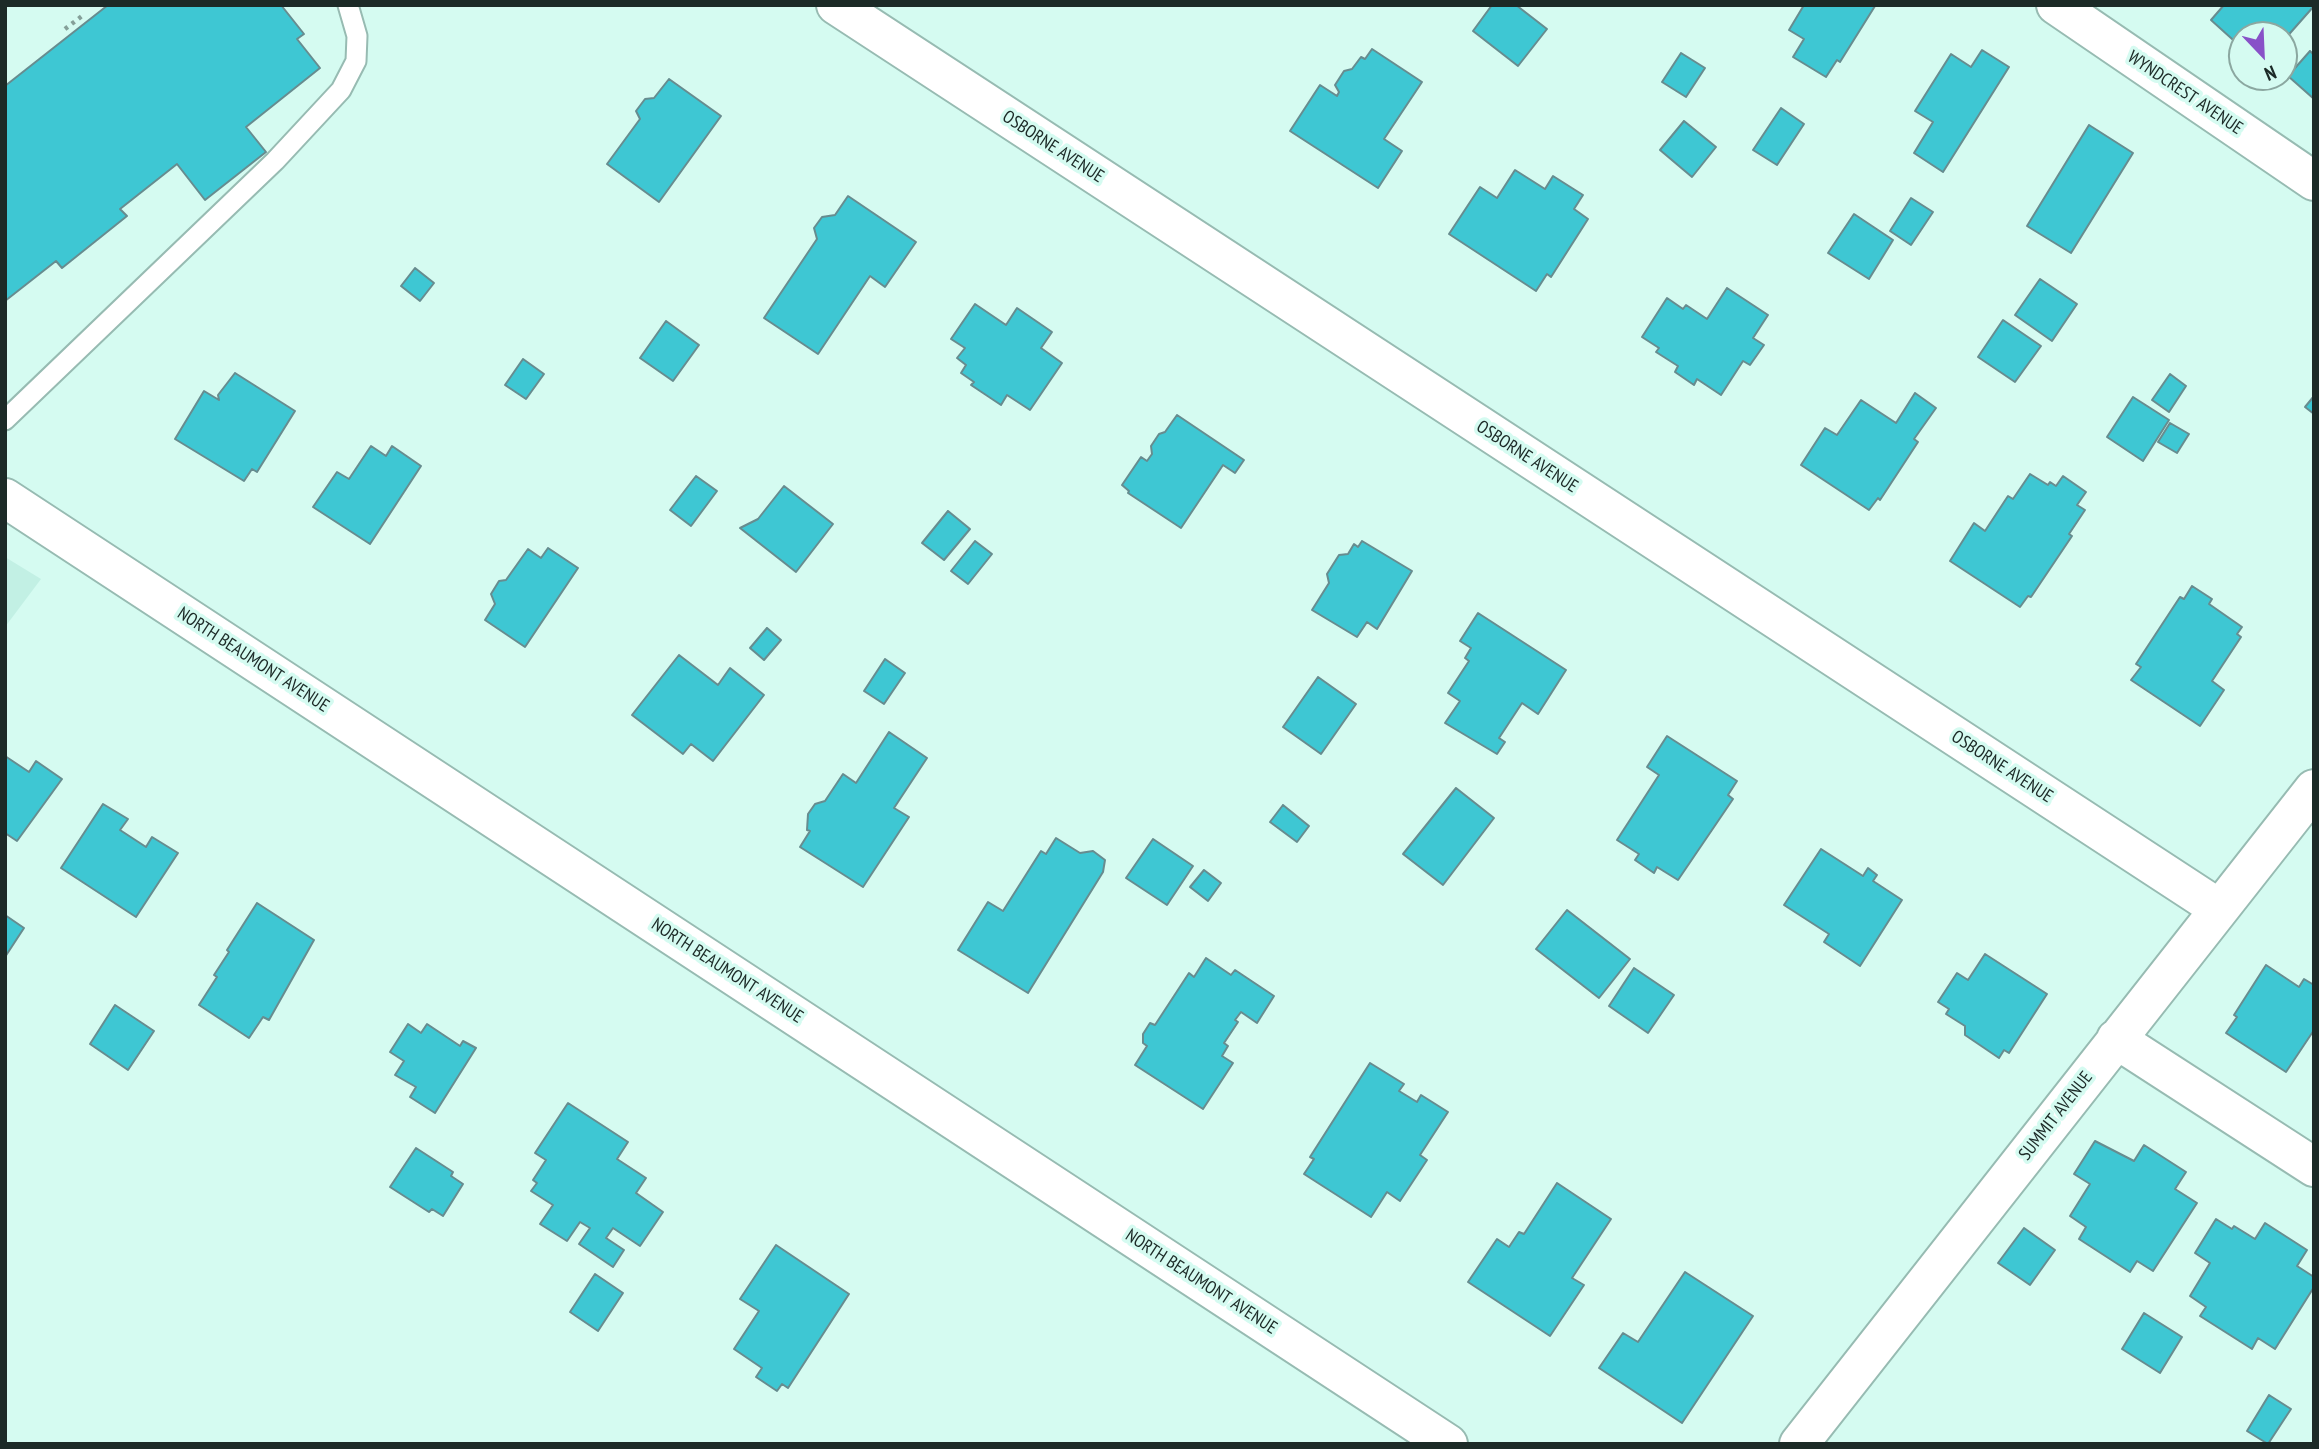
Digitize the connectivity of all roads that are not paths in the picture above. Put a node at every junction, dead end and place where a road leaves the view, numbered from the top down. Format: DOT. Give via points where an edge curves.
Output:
graph roads {
  1 [pos="348,5"];
  2 [pos="836,5"];
  3 [pos="2056,5"];
  4 [pos="2314,181"];
  5 [pos="5,420"];
  6 [pos="5,498"];
  7 [pos="2314,789"];
  8 [pos="2218,908"];
  9 [pos="2116,1039"];
  10 [pos="2314,1167"];
  11 [pos="1448,1444"];
  12 [pos="1799,1444"];
  1 -- 5 [label="lane" via="357,36 356,61 341,90 275,162"];
  2 -- 8 [label="street, OSBORNE AVENUE"];
  3 -- 4 [label="street, WYNDCREST AVENUE"];
  6 -- 11 [label="street, NORTH BEAUMONT AVENUE"];
  7 -- 8 [label="street, SUMMIT AVENUE"];
  8 -- 9 [label="street, SUMMIT AVENUE"];
  9 -- 10 [label="street"];
  9 -- 12 [label="street, SUMMIT AVENUE"];
}
